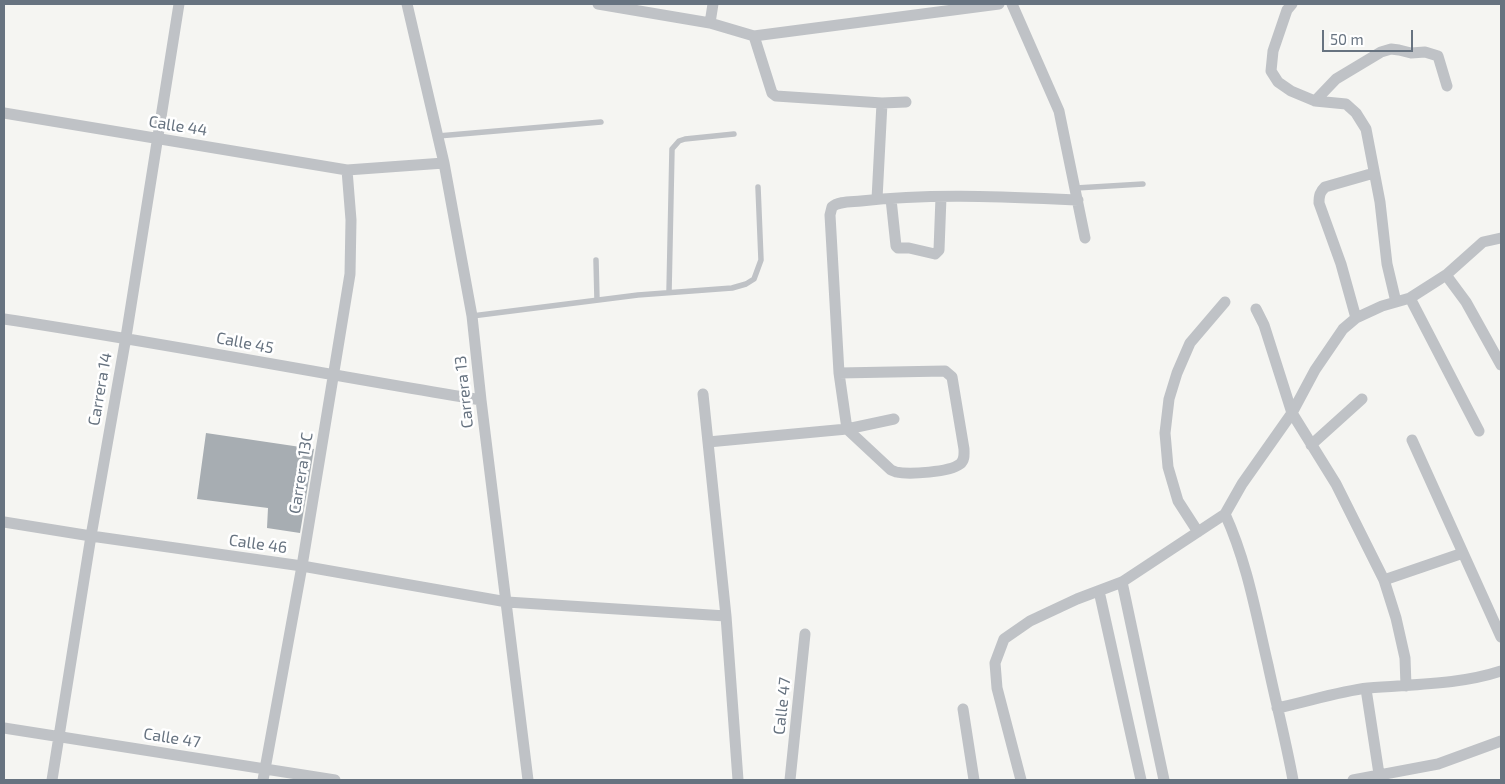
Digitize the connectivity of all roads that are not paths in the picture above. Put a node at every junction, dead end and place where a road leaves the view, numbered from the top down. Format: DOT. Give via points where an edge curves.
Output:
graph roads {
  1 [pos="179,4"];
  2 [pos="407,4"];
  3 [pos="598,4"];
  4 [pos="712,4"];
  5 [pos="996,4"];
  6 [pos="1012,4"];
  7 [pos="1292,4"];
  8 [pos="710,23"];
  9 [pos="754,36"];
  10 [pos="1447,86"];
  11 [pos="1315,101"];
  12 [pos="906,102"];
  13 [pos="882,104"];
  14 [pos="4,113"];
  15 [pos="601,122"];
  16 [pos="734,134"];
  17 [pos="438,136"];
  18 [pos="158,139"];
  19 [pos="444,163"];
  20 [pos="347,170"];
  21 [pos="1374,173"];
  22 [pos="1144,184"];
  23 [pos="758,187"];
  24 [pos="1076,188"];
  25 [pos="941,197"];
  26 [pos="877,199"];
  27 [pos="891,199"];
  28 [pos="1078,200"];
  29 [pos="1085,238"];
  30 [pos="1501,238"];
  31 [pos="596,260"];
  32 [pos="1446,275"];
  33 [pos="669,292"];
  34 [pos="1410,298"];
  35 [pos="597,300"];
  36 [pos="1225,302"];
  37 [pos="1396,302"];
  38 [pos="1256,309"];
  39 [pos="472,316"];
  40 [pos="1356,318"];
  41 [pos="4,319"];
  42 [pos="126,338"];
  43 [pos="1501,365"];
  44 [pos="839,373"];
  45 [pos="332,376"];
  46 [pos="703,394"];
  47 [pos="1362,399"];
  48 [pos="481,400"];
  49 [pos="1292,413"];
  50 [pos="894,419"];
  51 [pos="847,429"];
  52 [pos="1479,431"];
  53 [pos="1412,440"];
  54 [pos="708,442"];
  55 [pos="1311,445"];
  56 [pos="1225,514"];
  57 [pos="4,522"];
  58 [pos="1198,532"];
  59 [pos="91,536"];
  60 [pos="1463,553"];
  61 [pos="302,566"];
  62 [pos="1384,580"];
  63 [pos="1122,582"];
  64 [pos="1099,591"];
  65 [pos="507,602"];
  66 [pos="726,616"];
  67 [pos="805,634"];
  68 [pos="1501,638"];
  69 [pos="1501,671"];
  70 [pos="1406,686"];
  71 [pos="1366,689"];
  72 [pos="1278,708"];
  73 [pos="963,709"];
  74 [pos="4,728"];
  75 [pos="59,737"];
  76 [pos="1501,741"];
  77 [pos="1379,774"];
  78 [pos="264,775"];
  79 [pos="52,780"];
  80 [pos="335,780"];
  81 [pos="528,780"];
  82 [pos="738,780"];
  83 [pos="790,780"];
  84 [pos="974,780"];
  85 [pos="1021,780"];
  86 [pos="1141,780"];
  87 [pos="1164,780"];
  88 [pos="1293,780"];
  89 [pos="1353,780"];
  1 -- 18 [label="street, Carrera 14"];
  2 -- 17 [label="street, Carrera 13"];
  3 -- 8 [label="street"];
  4 -- 8 [label="street"];
  5 -- 9 [label="street"];
  6 -- 24 [label="street" via="1059,111"];
  7 -- 11 [label="street" via="1273,51 1271,71 1278,82 1291,91"];
  8 -- 9 [label="street"];
  9 -- 13 [label="street" via="774,95"];
  10 -- 11 [label="street" via="1438,56 1391,49 1336,79"];
  11 -- 21 [label="street" via="1346,104 1356,113 1366,129"];
  12 -- 13 [label="street"];
  13 -- 26 [label="street"];
  14 -- 18 [label="street, Calle 44"];
  15 -- 17 [label="lane"];
  16 -- 33 [label="lane" via="685,139 672,150"];
  17 -- 19 [label="street, Carrera 13"];
  18 -- 20 [label="street, Calle 44"];
  18 -- 42 [label="street, Carrera 14"];
  19 -- 20 [label="street, Calle 44"];
  19 -- 39 [label="street, Carrera 13"];
  20 -- 45 [label="street, Carrera 13C" via="352,220 350,274"];
  21 -- 37 [label="street"];
  21 -- 40 [label="street" via="1325,187 1319,197"];
  22 -- 24 [label="lane"];
  23 -- 33 [label="lane" via="761,260 754,279 732,288"];
  24 -- 28 [label="street"];
  25 -- 27 [label="street"];
  25 -- 27 [label="street" via="939,250 935,254 896,246"];
  25 -- 28 [label="street" via="976,195"];
  26 -- 27 [label="street"];
  26 -- 44 [label="street" via="837,203 831,210"];
  28 -- 29 [label="street"];
  30 -- 32 [label="street" via="1483,242"];
  31 -- 35 [label="lane"];
  32 -- 34 [label="street"];
  32 -- 43 [label="street" via="1466,302"];
  33 -- 35 [label="lane"];
  34 -- 37 [label="street"];
  34 -- 52 [label="street"];
  35 -- 39 [label="lane"];
  36 -- 58 [label="street" via="1190,344 1169,400 1166,432 1168,468 1178,501"];
  37 -- 40 [label="street"];
  38 -- 49 [label="street"];
  39 -- 48 [label="street, Carrera 13"];
  40 -- 49 [label="street" via="1344,329 1315,370"];
  41 -- 42 [label="street, Calle 45"];
  42 -- 45 [label="street, Calle 45"];
  42 -- 59 [label="street, Carrera 14"];
  44 -- 51 [label="street"];
  44 -- 51 [label="street" via="948,372 953,381 964,459 959,465 946,470 900,473 891,470"];
  45 -- 48 [label="street, Calle 45"];
  45 -- 61 [label="street, Carrera 13C"];
  46 -- 54 [label="street"];
  47 -- 55 [label="street"];
  48 -- 65 [label="street, Carrera 13"];
  49 -- 55 [label="street"];
  49 -- 56 [label="street"];
  50 -- 51 [label="street"];
  51 -- 54 [label="street"];
  53 -- 60 [label="street"];
  54 -- 66 [label="street"];
  55 -- 62 [label="street" via="1336,484"];
  56 -- 58 [label="street"];
  56 -- 72 [label="street" via="1251,588"];
  57 -- 59 [label="street, Calle 46"];
  58 -- 63 [label="street"];
  59 -- 61 [label="street, Calle 46"];
  59 -- 75 [label="street, Carrera 14"];
  60 -- 62 [label="street"];
  60 -- 68 [label="street"];
  61 -- 65 [label="street, Calle 46"];
  61 -- 78 [label="street, Carrera 13C"];
  62 -- 70 [label="street" via="1405,658"];
  63 -- 64 [label="street"];
  63 -- 87 [label="street"];
  64 -- 85 [label="street" via="1030,621 1004,639 995,663 997,688"];
  64 -- 86 [label="street"];
  65 -- 66 [label="street, Calle 46"];
  65 -- 81 [label="street, Carrera 13"];
  66 -- 82 [label="street"];
  67 -- 83 [label="street, Calle 47"];
  69 -- 70 [label="street" via="1481,678"];
  70 -- 71 [label="street"];
  71 -- 72 [label="street"];
  71 -- 77 [label="street"];
  72 -- 88 [label="street"];
  73 -- 84 [label="street"];
  74 -- 75 [label="street, Calle 47"];
  75 -- 78 [label="street, Calle 47"];
  75 -- 79 [label="street, Carrera 14"];
  76 -- 77 [label="street" via="1438,764"];
  77 -- 89 [label="street"];
  78 -- 80 [label="street, Calle 47"];
}
